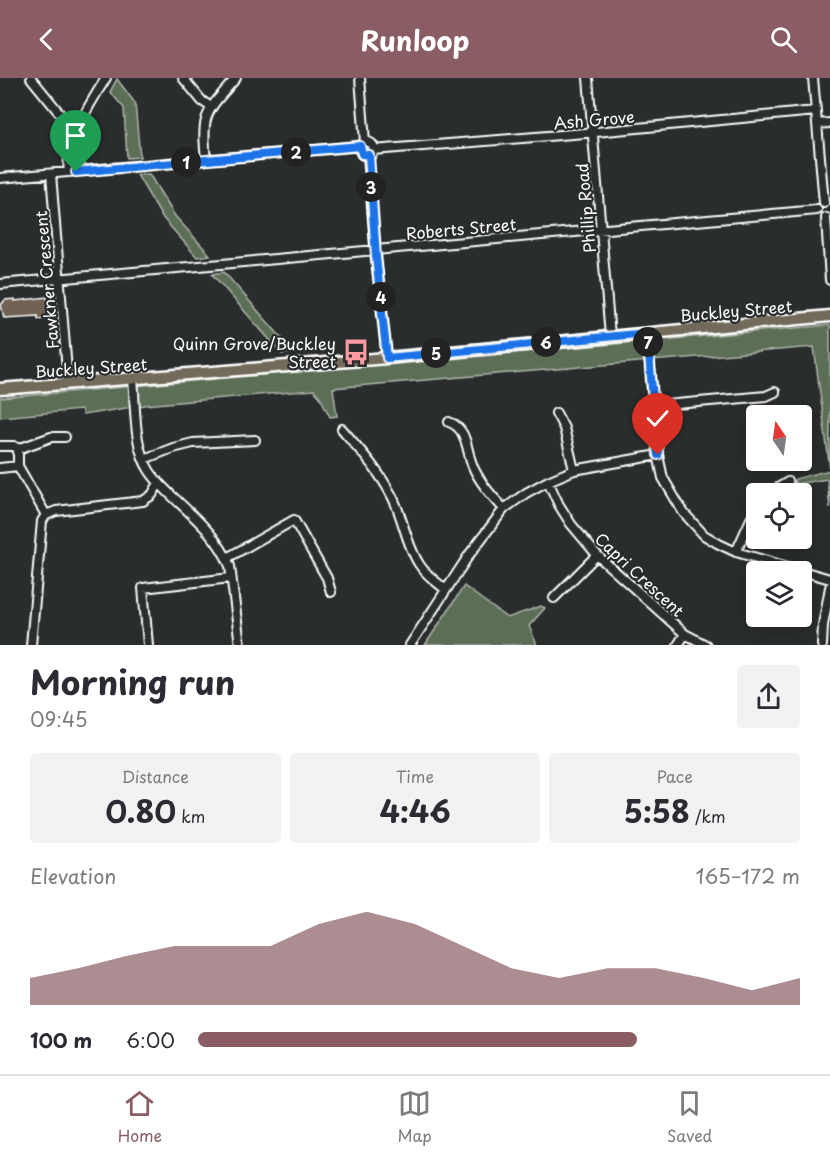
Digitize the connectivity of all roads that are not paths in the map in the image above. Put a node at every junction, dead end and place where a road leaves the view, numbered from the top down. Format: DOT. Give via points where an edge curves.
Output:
graph roads {
  1 [pos="31,78"];
  2 [pos="106,78"];
  3 [pos="183,78"];
  4 [pos="236,78"];
  5 [pos="360,78"];
  6 [pos="588,78"];
  7 [pos="813,78"];
  8 [pos="211,107"];
  9 [pos="816,111"];
  10 [pos="830,123"];
  11 [pos="817,124"];
  12 [pos="78,130"];
  13 [pos="592,132"];
  14 [pos="362,144"];
  15 [pos="371,153"];
  16 [pos="206,160"];
  17 [pos="69,172"];
  18 [pos="51,174"];
  19 [pos="0,178"];
  20 [pos="827,204"];
  21 [pos="817,210"];
  22 [pos="828,217"];
  23 [pos="601,229"];
  24 [pos="376,250"];
  25 [pos="60,279"];
  26 [pos="830,280"];
  27 [pos="0,284"];
  28 [pos="830,316"];
  29 [pos="647,333"];
  30 [pos="609,336"];
  31 [pos="387,358"];
  32 [pos="133,379"];
  33 [pos="68,383"];
  34 [pos="0,389"];
  35 [pos="775,392"];
  36 [pos="654,406"];
  37 [pos="556,413"];
  38 [pos="449,422"];
  39 [pos="342,429"];
  40 [pos="65,437"];
  41 [pos="255,440"];
  42 [pos="0,446"];
  43 [pos="18,449"];
  44 [pos="658,455"];
  45 [pos="144,459"];
  46 [pos="18,466"];
  47 [pos="0,468"];
  48 [pos="574,470"];
  49 [pos="548,481"];
  50 [pos="159,483"];
  51 [pos="504,509"];
  52 [pos="46,515"];
  53 [pos="746,530"];
  54 [pos="736,552"];
  55 [pos="597,555"];
  56 [pos="227,558"];
  57 [pos="231,578"];
  58 [pos="830,579"];
  59 [pos="830,587"];
  60 [pos="445,589"];
  61 [pos="331,592"];
  62 [pos="554,598"];
  63 [pos="685,634"];
  64 [pos="31,645"];
  65 [pos="148,645"];
  66 [pos="240,645"];
  67 [pos="410,645"];
  68 [pos="678,645"];
  69 [pos="706,645"];
  70 [pos="822,645"];
  1 -- 12 [label="street" via="70,126"];
  2 -- 12 [label="street"];
  3 -- 8 [label="street"];
  4 -- 8 [label="street"];
  5 -- 14 [label="street"];
  6 -- 13 [label="street, Phillip Road"];
  7 -- 9 [label="street"];
  8 -- 16 [label="street" via="203,127"];
  9 -- 11 [label="street"];
  9 -- 13 [label="street, Ash Grove"];
  10 -- 11 [label="street"];
  11 -- 20 [label="street"];
  12 -- 17 [label="street" via="68,155"];
  13 -- 15 [label="street, Ash Grove"];
  13 -- 23 [label="street, Phillip Road"];
  14 -- 15 [label="street" via="371,144"];
  14 -- 16 [label="street"];
  15 -- 24 [label="street"];
  16 -- 17 [label="street"];
  17 -- 18 [label="street"];
  18 -- 19 [label="street"];
  18 -- 25 [label="street, Fawkner Crescent"];
  20 -- 21 [label="street" via="819,205"];
  21 -- 22 [label="street" via="819,216"];
  21 -- 23 [label="street, Roberts Street"];
  22 -- 26 [label="street"];
  23 -- 24 [label="street, Roberts Street"];
  23 -- 30 [label="street, Phillip Road"];
  24 -- 25 [label="street, Roberts Street"];
  24 -- 31 [label="street"];
  25 -- 27 [label="street, Roberts Street"];
  25 -- 33 [label="street, Fawkner Crescent"];
  28 -- 29 [label="main road, Buckley Street"];
  29 -- 30 [label="main road, Buckley Street"];
  29 -- 36 [label="street"];
  30 -- 31 [label="main road, Buckley Street"];
  31 -- 32 [label="main road, Buckley Street"];
  32 -- 33 [label="main road, Buckley Street"];
  32 -- 45 [label="street"];
  33 -- 34 [label="main road, Buckley Street"];
  35 -- 36 [label="street"];
  36 -- 44 [label="street"];
  37 -- 48 [label="street" via="564,428"];
  38 -- 51 [label="street" via="458,425 474,470"];
  39 -- 60 [label="street" via="392,495 420,566"];
  40 -- 43 [label="street" via="51,437"];
  41 -- 45 [label="street" via="193,443"];
  42 -- 43 [label="street"];
  43 -- 46 [label="street"];
  44 -- 48 [label="street"];
  44 -- 54 [label="street" via="663,478 683,512 704,536"];
  45 -- 50 [label="street"];
  46 -- 47 [label="street"];
  46 -- 52 [label="street"];
  48 -- 49 [label="street"];
  49 -- 51 [label="street"];
  49 -- 55 [label="street, Capri Crescent" via="571,524"];
  50 -- 52 [label="street" via="143,501"];
  50 -- 56 [label="street" via="220,543"];
  51 -- 60 [label="street"];
  52 -- 64 [label="street" via="42,521"];
  53 -- 54 [label="street"];
  54 -- 58 [label="street"];
  55 -- 62 [label="street"];
  55 -- 63 [label="street, Capri Crescent"];
  56 -- 57 [label="street"];
  56 -- 61 [label="street" via="294,520 324,571"];
  57 -- 65 [label="street" via="143,588"];
  57 -- 66 [label="street"];
  59 -- 70 [label="street"];
  60 -- 67 [label="street"];
  63 -- 68 [label="street"];
  63 -- 69 [label="street, Capri Crescent"];
}
